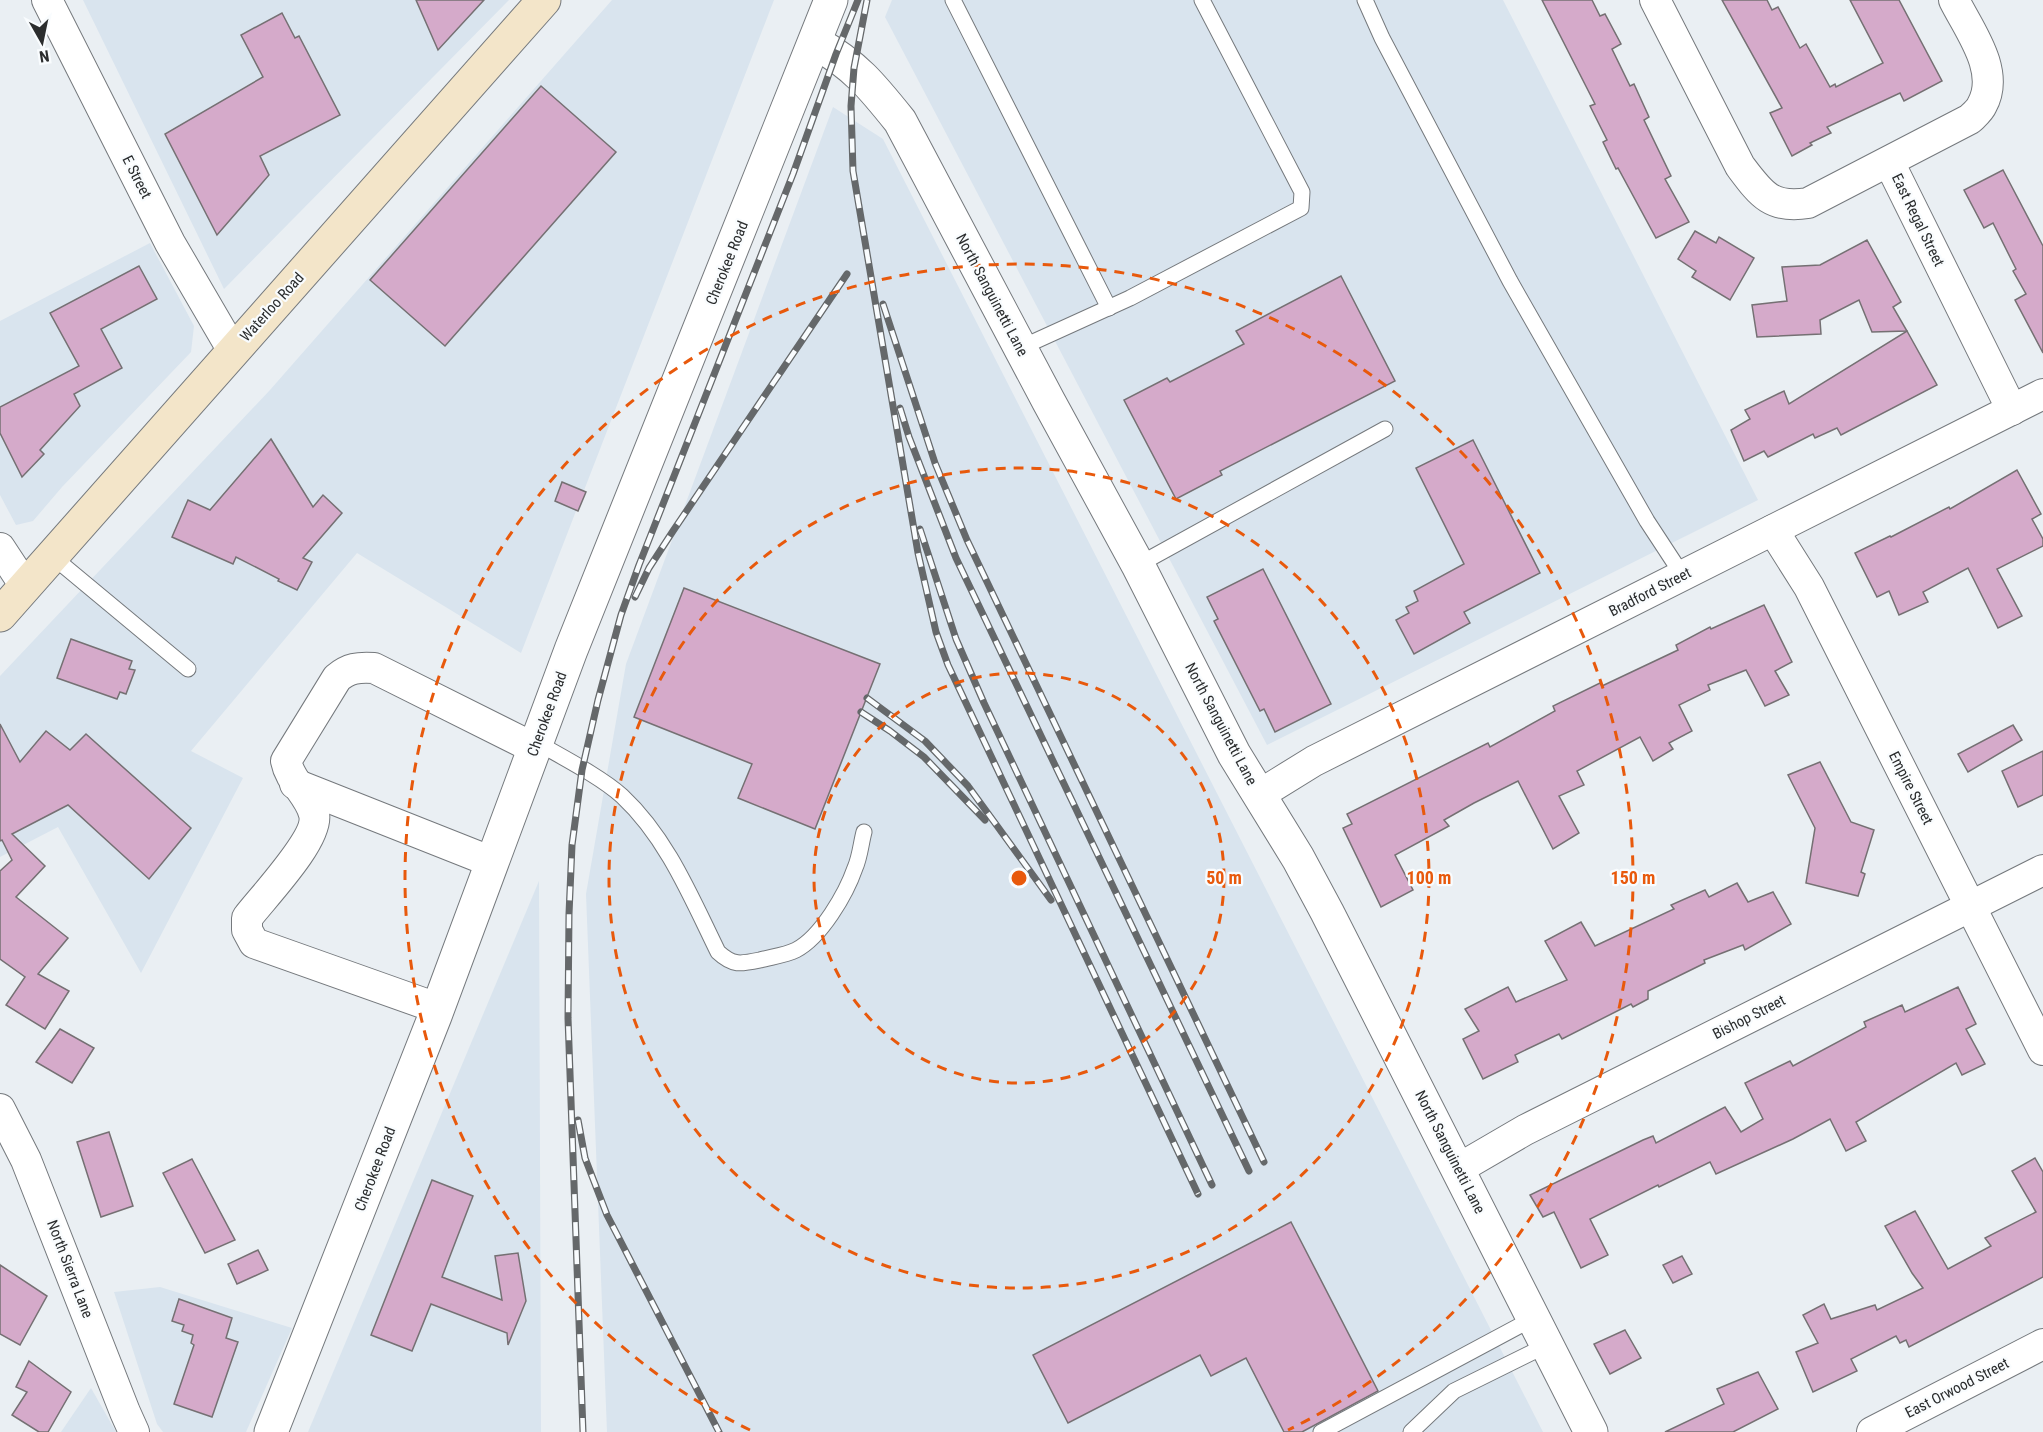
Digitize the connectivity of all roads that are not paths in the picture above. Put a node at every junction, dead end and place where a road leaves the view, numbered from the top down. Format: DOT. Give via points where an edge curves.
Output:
graph roads {
  1 [pos="47,0"];
  2 [pos="831,0"];
  3 [pos="953,0"];
  4 [pos="1202,0"];
  5 [pos="1365,0"];
  6 [pos="1655,0"];
  7 [pos="1954,0"];
  8 [pos="540,2"];
  9 [pos="816,42"];
  10 [pos="1889,162"];
  11 [pos="1109,308"];
  12 [pos="1020,348"];
  13 [pos="233,351"];
  14 [pos="2043,394"];
  15 [pos="2012,410"];
  16 [pos="1385,429"];
  17 [pos="1773,530"];
  18 [pos="0,548"];
  19 [pos="52,556"];
  20 [pos="1138,565"];
  21 [pos="1683,576"];
  22 [pos="26,586"];
  23 [pos="0,615"];
  24 [pos="188,669"];
  25 [pos="535,745"];
  26 [pos="295,784"];
  27 [pos="1259,795"];
  28 [pos="864,832"];
  29 [pos="492,862"];
  30 [pos="2043,870"];
  31 [pos="1970,906"];
  32 [pos="437,1008"];
  33 [pos="2043,1050"];
  34 [pos="0,1109"];
  35 [pos="1458,1169"];
  36 [pos="1540,1332"];
  37 [pos="2043,1344"];
  38 [pos="134,1432"];
  39 [pos="271,1432"];
  40 [pos="1321,1432"];
  41 [pos="1411,1432"];
  42 [pos="1591,1432"];
  43 [pos="1872,1432"];
  1 -- 13 [label="street, E Street" via="170,243"];
  2 -- 9 [label="street, Cherokee Road"];
  3 -- 11 [label="lane"];
  4 -- 11 [label="lane" via="1302,192 1301,208"];
  5 -- 21 [label="lane" via="1510,281 1647,521"];
  6 -- 10 [label="street, East Regal Street" via="1740,166 1766,197 1779,203 1808,203"];
  7 -- 10 [label="street" via="1988,71 1982,106 1970,119"];
  8 -- 13 [label="main road, Waterloo Road"];
  9 -- 12 [label="street, North Sanguinetti Lane" via="869,82 900,121"];
  9 -- 25 [label="street, Cherokee Road"];
  10 -- 15 [label="street, East Regal Street"];
  11 -- 12 [label="lane"];
  12 -- 20 [label="street, North Sanguinetti Lane"];
  13 -- 19 [label="main road, Waterloo Road"];
  14 -- 15 [label="street, Bradford Street"];
  15 -- 17 [label="street, Bradford Street"];
  16 -- 20 [label="lane"];
  17 -- 21 [label="street, Bradford Street"];
  17 -- 31 [label="street, Empire Street" via="1809,587"];
  18 -- 22 [label="street"];
  19 -- 22 [label="main road, Waterloo Road"];
  19 -- 24 [label="lane"];
  20 -- 27 [label="street, North Sanguinetti Lane" via="1234,754"];
  21 -- 27 [label="street, Bradford Street" via="1314,761"];
  22 -- 23 [label="main road, Waterloo Road"];
  25 -- 26 [label="street" via="374,668 359,667 348,669 337,678 286,761"];
  25 -- 28 [label="lane" via="620,794 645,820 672,860 718,952 727,961 742,964 765,958 795,950 811,939 856,867"];
  25 -- 29 [label="street, Cherokee Road"];
  26 -- 29 [label="street"];
  26 -- 32 [label="street" via="315,816 312,831 247,918 247,930 254,943"];
  27 -- 35 [label="street, North Sanguinetti Lane" via="1327,912"];
  29 -- 32 [label="street, Cherokee Road"];
  30 -- 31 [label="street, Bishop Street"];
  31 -- 33 [label="street, Empire Street"];
  31 -- 35 [label="street, Bishop Street" via="1525,1130"];
  32 -- 39 [label="street, Cherokee Road"];
  34 -- 38 [label="street, North Sierra Lane" via="26,1160"];
  35 -- 36 [label="street, North Sanguinetti Lane"];
  36 -- 40 [label="lane"];
  36 -- 41 [label="lane" via="1454,1391"];
  36 -- 42 [label="street, North Sanguinetti Lane"];
  37 -- 43 [label="street, East Orwood Street"];
}
